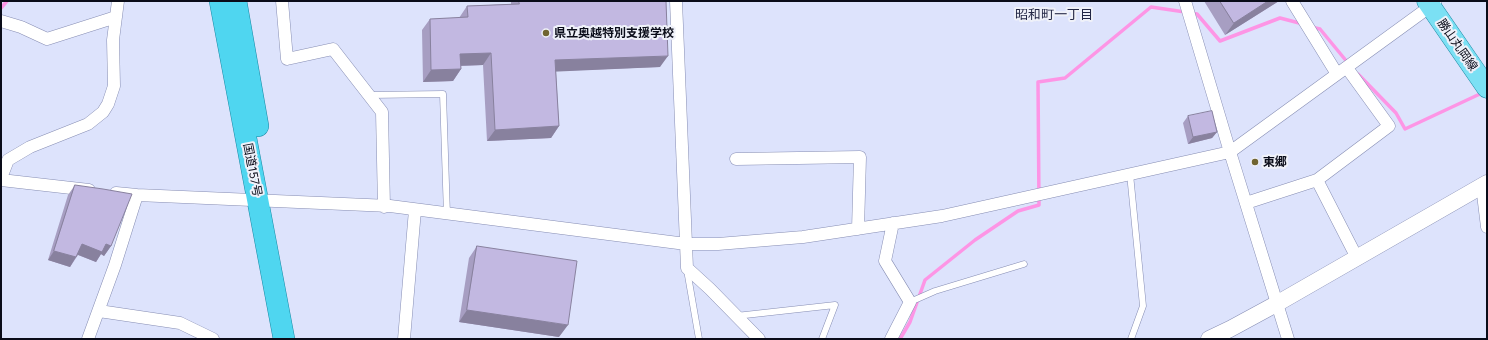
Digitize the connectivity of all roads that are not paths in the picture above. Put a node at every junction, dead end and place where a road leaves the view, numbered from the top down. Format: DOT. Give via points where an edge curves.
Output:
graph roads {
  1 [pos="118,1"];
  2 [pos="220,1"];
  3 [pos="236,1"];
  4 [pos="282,1"];
  5 [pos="676,1"];
  6 [pos="1185,1"];
  7 [pos="1292,1"];
  8 [pos="1432,3"];
  9 [pos="116,17"];
  10 [pos="1,21"];
  11 [pos="1342,71"];
  12 [pos="1487,88"];
  13 [pos="368,95"];
  14 [pos="1230,152"];
  15 [pos="736,159"];
  16 [pos="1130,174"];
  17 [pos="1,179"];
  18 [pos="1317,180"];
  19 [pos="1485,184"];
  20 [pos="137,195"];
  21 [pos="264,201"];
  22 [pos="1246,203"];
  23 [pos="384,207"];
  24 [pos="415,210"];
  25 [pos="447,214"];
  26 [pos="893,223"];
  27 [pos="1487,228"];
  28 [pos="858,229"];
  29 [pos="686,244"];
  30 [pos="1357,258"];
  31 [pos="1024,264"];
  32 [pos="687,268"];
  33 [pos="910,302"];
  34 [pos="1278,303"];
  35 [pos="99,311"];
  36 [pos="736,316"];
  37 [pos="1227,334"];
  38 [pos="88,339"];
  39 [pos="213,339"];
  40 [pos="284,339"];
  41 [pos="298,339"];
  42 [pos="404,339"];
  43 [pos="699,339"];
  44 [pos="759,339"];
  45 [pos="822,339"];
  46 [pos="892,339"];
  47 [pos="1131,339"];
  48 [pos="1209,339"];
  49 [pos="1288,339"];
  1 -- 9 [label="street"];
  2 -- 21 [label="highway, 国道157号"];
  3 -- 21 [label="highway, 国道157号"];
  4 -- 13 [label="street" via="287,59 333,49"];
  5 -- 29 [label="street"];
  6 -- 14 [label="street"];
  7 -- 11 [label="street"];
  8 -- 11 [label="street"];
  8 -- 12 [label="main road, 勝山丸岡線"];
  9 -- 10 [label="street" via="47,39"];
  9 -- 17 [label="street" via="113,40 114,86 103,112 88,124 30,147 8,160"];
  11 -- 14 [label="street"];
  11 -- 18 [label="street" via="1390,126"];
  13 -- 23 [label="street" via="382,112"];
  13 -- 25 [label="lane" via="443,94"];
  14 -- 16 [label="street"];
  14 -- 22 [label="street"];
  15 -- 28 [label="street" via="860,157"];
  16 -- 26 [label="street" via="942,216"];
  16 -- 47 [label="lane" via="1143,306"];
  17 -- 20 [label="street"];
  18 -- 22 [label="street"];
  18 -- 30 [label="street"];
  19 -- 27 [label="street"];
  19 -- 30 [label="street"];
  20 -- 21 [label="street"];
  20 -- 35 [label="street"];
  21 -- 23 [label="street"];
  21 -- 40 [label="highway, 国道157号"];
  21 -- 41 [label="highway, 国道157号"];
  22 -- 34 [label="street"];
  23 -- 24 [label="street"];
  24 -- 25 [label="street"];
  24 -- 42 [label="street"];
  25 -- 29 [label="street"];
  26 -- 28 [label="street"];
  26 -- 33 [label="street" via="885,261"];
  28 -- 29 [label="street" via="803,238"];
  29 -- 32 [label="street"];
  30 -- 34 [label="street"];
  31 -- 33 [label="lane" via="935,291"];
  32 -- 36 [label="street"];
  32 -- 43 [label="lane"];
  33 -- 46 [label="street"];
  34 -- 37 [label="street"];
  34 -- 49 [label="street"];
  35 -- 38 [label="street"];
  35 -- 39 [label="street" via="180,323"];
  36 -- 44 [label="street"];
  36 -- 45 [label="lane" via="836,305"];
  37 -- 48 [label="street"];
}
